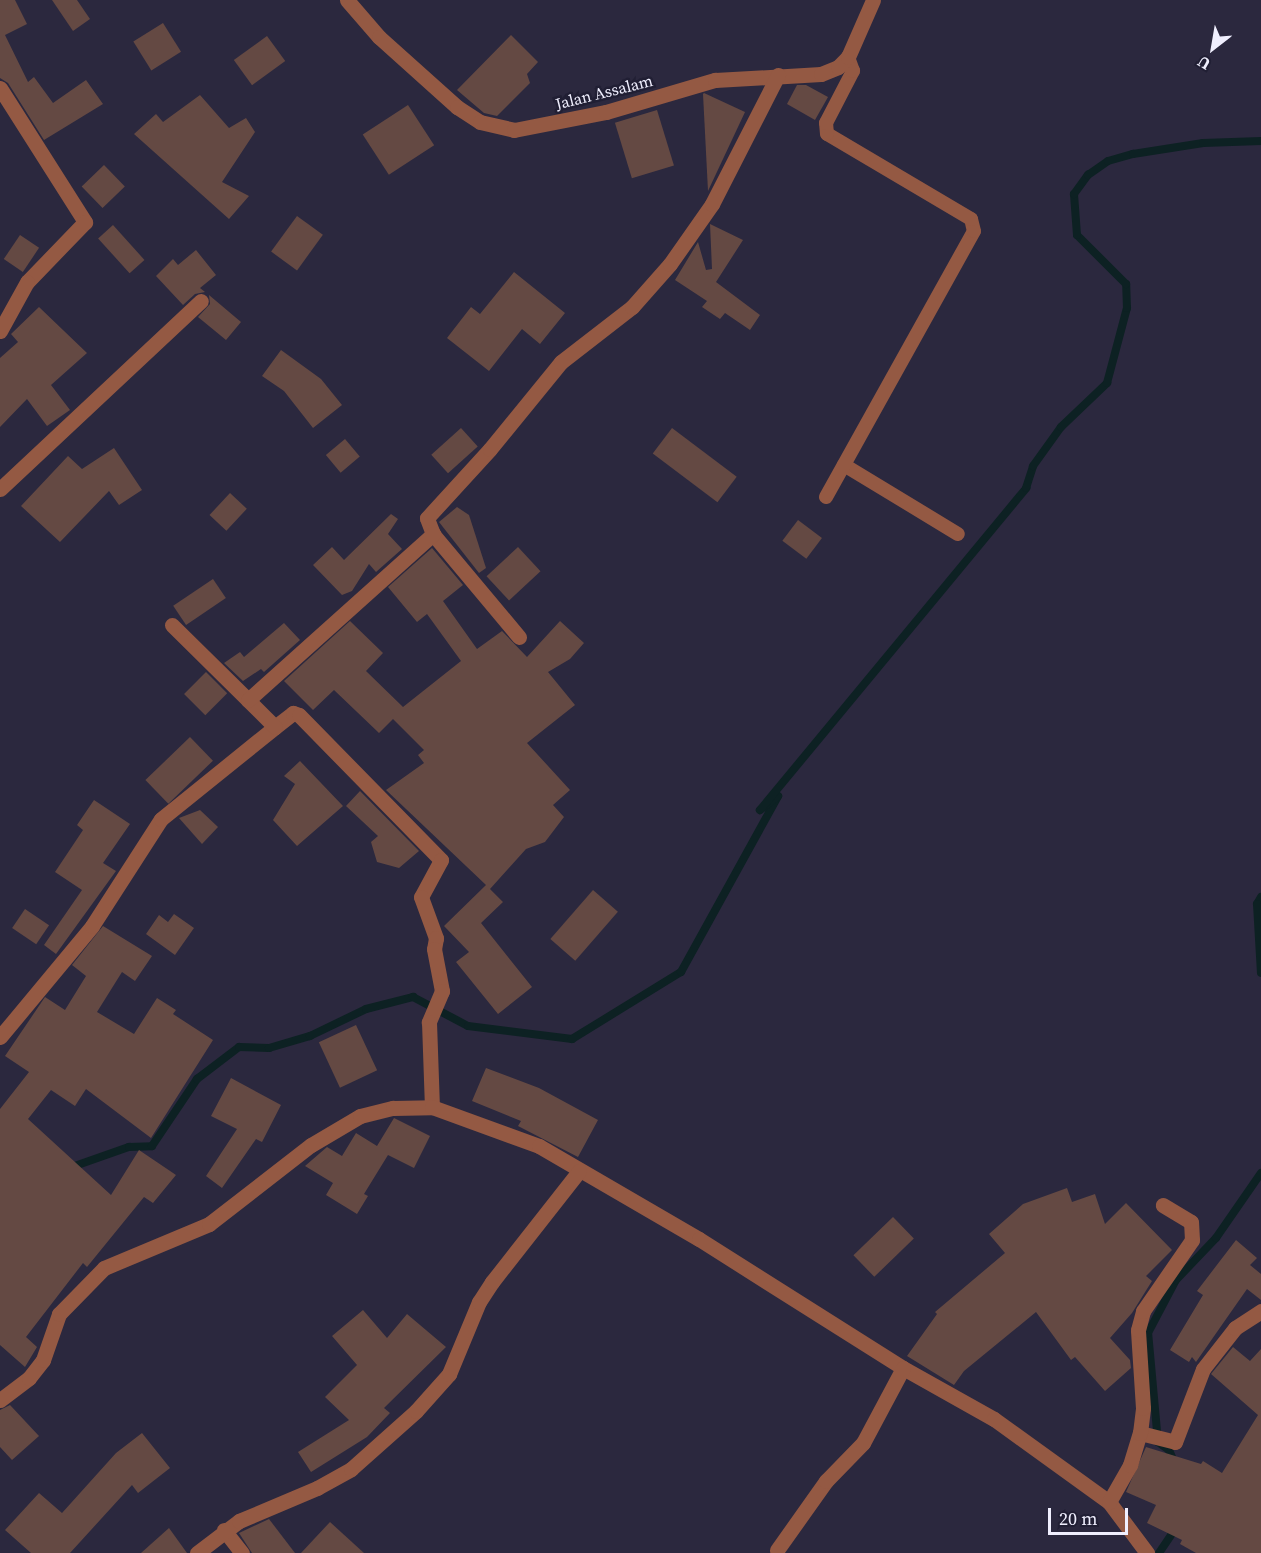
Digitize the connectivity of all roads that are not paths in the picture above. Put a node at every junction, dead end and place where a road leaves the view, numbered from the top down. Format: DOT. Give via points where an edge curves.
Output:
graph roads {
  1 [pos="347,0"];
  2 [pos="873,0"];
  3 [pos="848,57"];
  4 [pos="778,75"];
  5 [pos="0,88"];
  6 [pos="201,301"];
  7 [pos="0,331"];
  8 [pos="843,465"];
  9 [pos="0,489"];
  10 [pos="826,497"];
  11 [pos="433,534"];
  12 [pos="958,534"];
  13 [pos="172,625"];
  14 [pos="519,637"];
  15 [pos="248,700"];
  16 [pos="275,727"];
  17 [pos="0,1036"];
  18 [pos="432,1107"];
  19 [pos="579,1171"];
  20 [pos="1163,1205"];
  21 [pos="1261,1311"];
  22 [pos="903,1368"];
  23 [pos="0,1400"];
  24 [pos="1144,1433"];
  25 [pos="1109,1502"];
  26 [pos="224,1530"];
  27 [pos="777,1550"];
  28 [pos="197,1553"];
  29 [pos="242,1553"];
  30 [pos="1147,1553"];
  1 -- 4 [label="street, Jalan Assalam" via="379,37 457,107 497,128 514,130 570,120 715,80"];
  2 -- 3 [label="street"];
  3 -- 4 [label="street, Jalan Assalam" via="822,74"];
  3 -- 8 [label="lane" via="853,71 826,123 827,134 974,224 974,231"];
  4 -- 11 [label="street" via="736,163 692,234 632,307 561,362 427,518"];
  5 -- 7 [label="street" via="85,222 27,282"];
  6 -- 9 [label="street"];
  8 -- 10 [label="lane"];
  8 -- 12 [label="lane"];
  11 -- 14 [label="street"];
  11 -- 15 [label="street"];
  13 -- 15 [label="street"];
  15 -- 16 [label="street"];
  16 -- 17 [label="street" via="161,819 92,926"];
  16 -- 18 [label="street" via="293,713 299,715 441,859 421,897 436,938 434,949 442,991 429,1022"];
  18 -- 19 [label="street" via="539,1146"];
  18 -- 23 [label="street" via="393,1108 360,1116 311,1145 209,1224 104,1268 59,1314 43,1360 29,1378"];
  19 -- 22 [label="street" via="699,1239"];
  19 -- 26 [label="street" via="498,1274 479,1302 449,1374 416,1411 351,1469"];
  20 -- 24 [label="street" via="1184,1215 1194,1230 1192,1240 1153,1291 1138,1330"];
  21 -- 24 [label="street" via="1235,1328 1203,1369 1175,1442"];
  22 -- 25 [label="street" via="994,1419"];
  22 -- 27 [label="street" via="863,1443 826,1481"];
  24 -- 25 [label="street"];
  25 -- 30 [label="street"];
  26 -- 28 [label="street"];
  26 -- 29 [label="street"];
}
